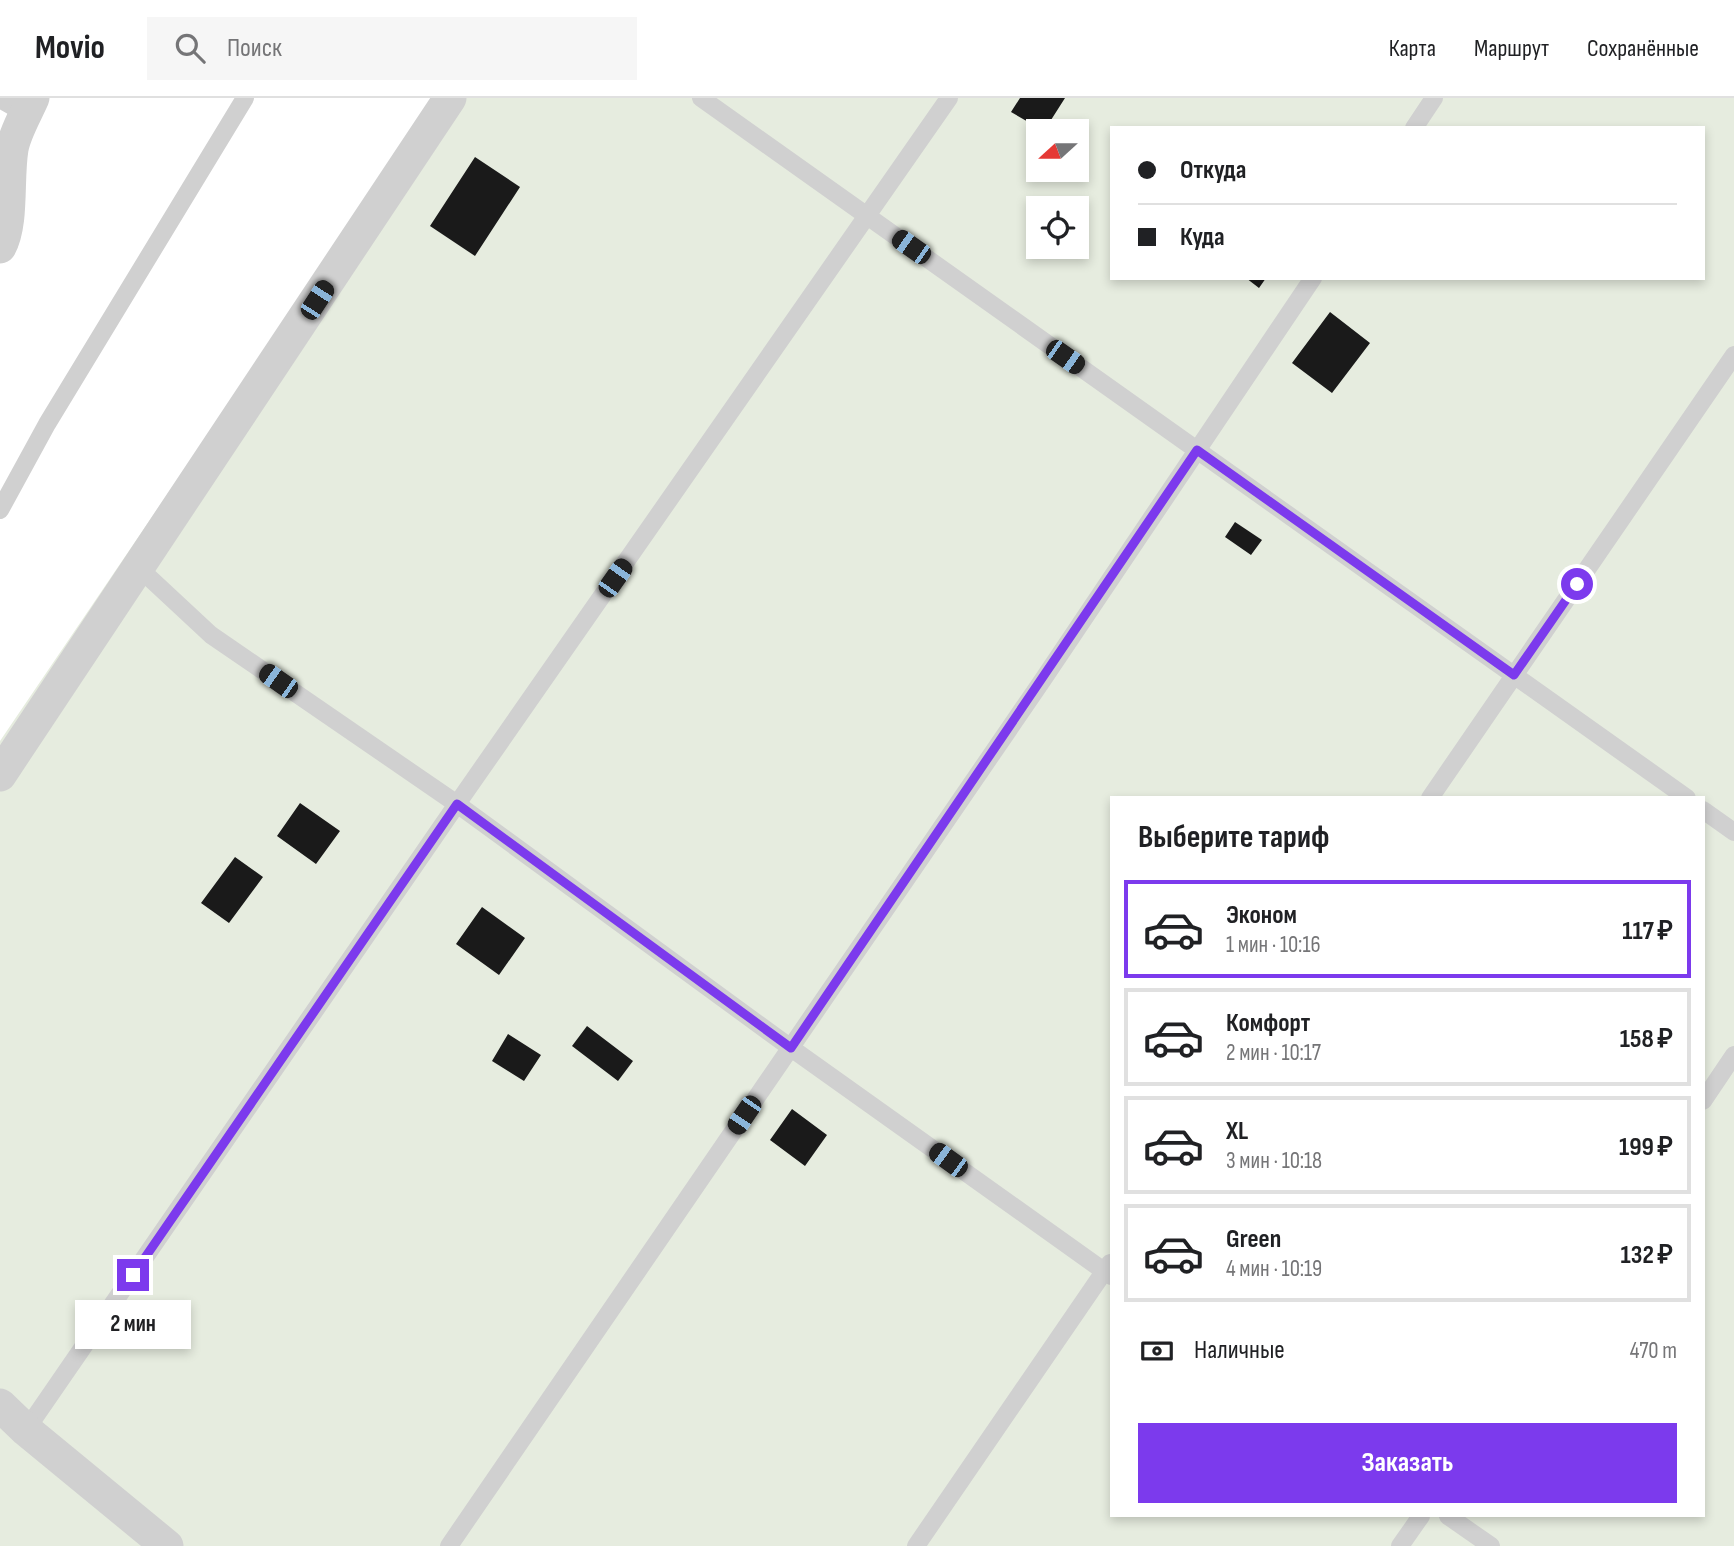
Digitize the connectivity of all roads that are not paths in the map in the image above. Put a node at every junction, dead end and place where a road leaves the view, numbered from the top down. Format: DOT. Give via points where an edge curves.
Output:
graph roads {
  1 [pos="245,98"];
  2 [pos="450,98"];
  3 [pos="701,98"];
  4 [pos="949,98"];
  5 [pos="1434,98"];
  6 [pos="20,104"];
  7 [pos="1415,126"];
  8 [pos="867,216"];
  9 [pos="0,247"];
  10 [pos="1312,280"];
  11 [pos="1734,355"];
  12 [pos="1197,450"];
  13 [pos="0,510"];
  14 [pos="139,568"];
  15 [pos="1514,675"];
  16 [pos="0,775"];
  17 [pos="1431,796"];
  18 [pos="1684,796"];
  19 [pos="457,804"];
  20 [pos="1705,811"];
  21 [pos="1734,832"];
  22 [pos="791,1048"];
  23 [pos="1734,1055"];
  24 [pos="1705,1098"];
  25 [pos="1109,1270"];
  26 [pos="0,1405"];
  27 [pos="26,1430"];
  28 [pos="1420,1517"];
  29 [pos="1449,1517"];
  30 [pos="167,1546"];
  31 [pos="449,1546"];
  32 [pos="916,1546"];
  33 [pos="1400,1546"];
  34 [pos="1491,1546"];
  1 -- 13 [label="lane" via="47,424"];
  2 -- 14 [label="street"];
  3 -- 8 [label="lane"];
  4 -- 8 [label="lane"];
  5 -- 7 [label="lane"];
  6 -- 9 [label="street" via="12,148 7,235"];
  8 -- 12 [label="lane"];
  8 -- 19 [label="lane"];
  10 -- 12 [label="lane"];
  11 -- 15 [label="lane"];
  12 -- 15 [label="lane"];
  12 -- 22 [label="lane"];
  14 -- 16 [label="street"];
  14 -- 19 [label="lane" via="211,635"];
  15 -- 17 [label="lane"];
  15 -- 18 [label="lane"];
  19 -- 22 [label="lane"];
  19 -- 27 [label="lane"];
  20 -- 21 [label="lane"];
  22 -- 25 [label="lane"];
  22 -- 31 [label="lane"];
  23 -- 24 [label="lane"];
  25 -- 32 [label="lane"];
  26 -- 27 [label="street"];
  27 -- 30 [label="street"];
  28 -- 33 [label="lane"];
  29 -- 34 [label="lane"];
}
